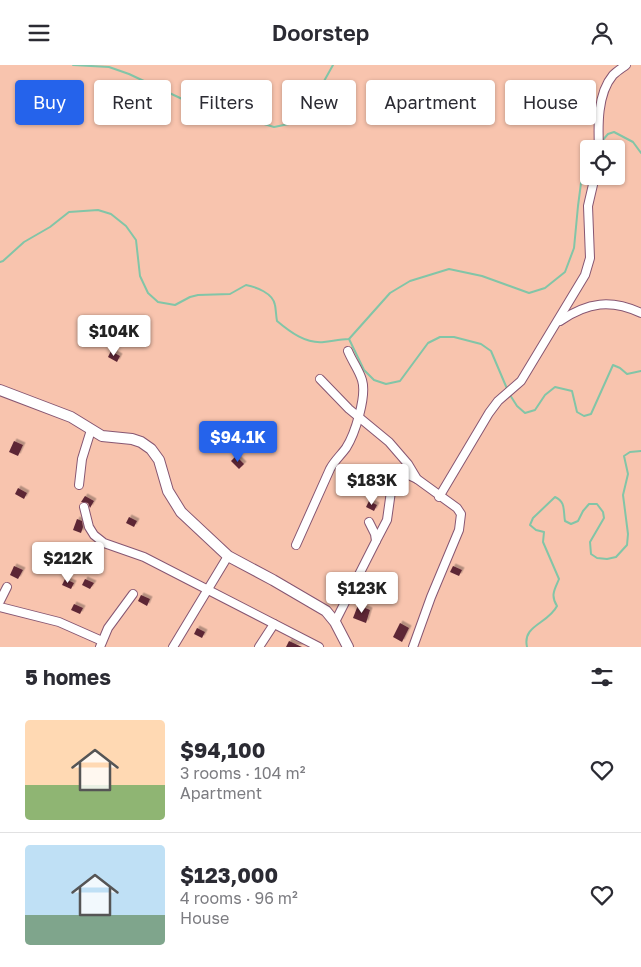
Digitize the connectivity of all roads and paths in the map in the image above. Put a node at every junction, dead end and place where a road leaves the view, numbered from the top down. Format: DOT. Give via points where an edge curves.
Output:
graph roads {
  1 [pos="626,65"];
  2 [pos="599,140"];
  3 [pos="592,185"];
  4 [pos="641,313"];
  5 [pos="556,323"];
  6 [pos="348,351"];
  7 [pos="320,379"];
  8 [pos="0,390"];
  9 [pos="358,416"];
  10 [pos="91,429"];
  11 [pos="417,479"];
  12 [pos="79,485"];
  13 [pos="439,497"];
  14 [pos="84,507"];
  15 [pos="369,522"];
  16 [pos="376,541"];
  17 [pos="296,545"];
  18 [pos="228,556"];
  19 [pos="7,587"];
  20 [pos="208,589"];
  21 [pos="133,594"];
  22 [pos="0,601"];
  23 [pos="0,607"];
  24 [pos="335,622"];
  25 [pos="274,624"];
  26 [pos="101,644"];
  27 [pos="173,647"];
  28 [pos="259,647"];
  29 [pos="319,647"];
  30 [pos="348,647"];
  31 [pos="412,647"];
  1 -- 2 [label="street" via="607,84 599,115"];
  3 -- 5 [label="street" via="588,206 590,258 586,275"];
  4 -- 5 [label="street" via="624,305 602,304 569,314"];
  5 -- 13 [label="street" via="521,381 489,413"];
  6 -- 9 [label="street" via="362,381"];
  7 -- 9 [label="street"];
  8 -- 10 [label="street" via="71,417"];
  9 -- 11 [label="street" via="399,452"];
  9 -- 17 [label="street" via="348,445 330,469"];
  10 -- 12 [label="street" via="82,459"];
  10 -- 18 [label="street" via="102,436 141,442 151,449 168,491 181,512"];
  11 -- 13 [label="street"];
  11 -- 16 [label="street" via="402,472 393,477 387,520"];
  13 -- 31 [label="street" via="461,514 459,530"];
  14 -- 20 [label="street" via="89,527 104,543 144,557"];
  15 -- 16 [label="street"];
  16 -- 24 [label="street"];
  18 -- 20 [label="street"];
  18 -- 24 [label="street" via="326,611"];
  19 -- 22 [label="street"];
  20 -- 25 [label="street"];
  20 -- 27 [label="street"];
  21 -- 26 [label="street" via="108,628"];
  23 -- 26 [label="street" via="59,622"];
  24 -- 30 [label="street"];
  25 -- 28 [label="street"];
  25 -- 29 [label="street"];
}
